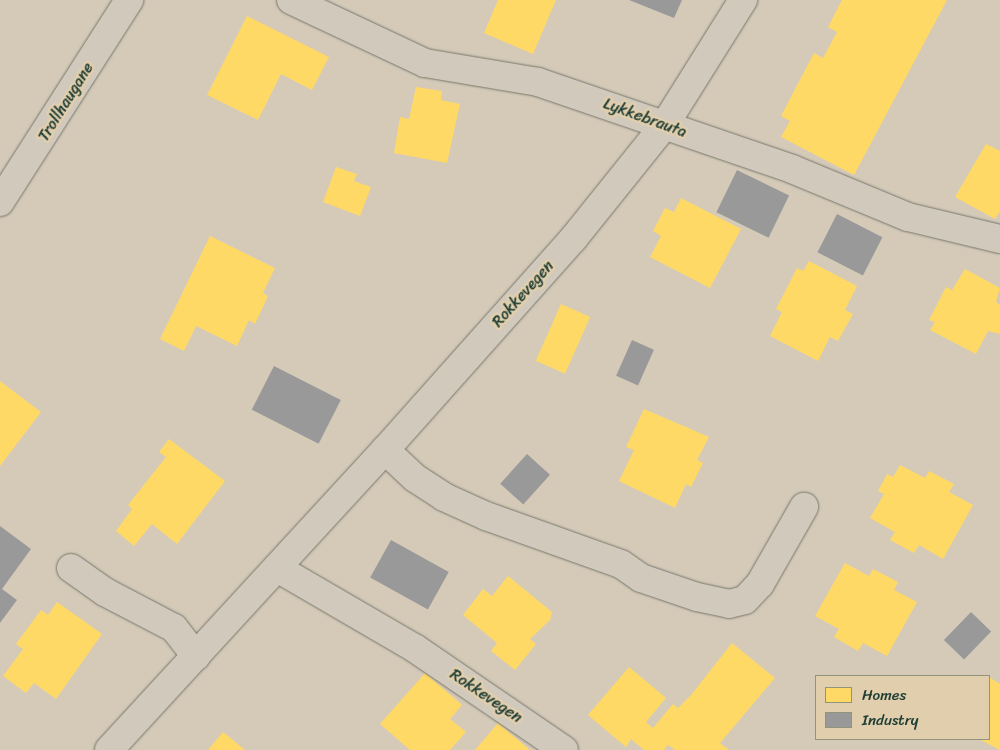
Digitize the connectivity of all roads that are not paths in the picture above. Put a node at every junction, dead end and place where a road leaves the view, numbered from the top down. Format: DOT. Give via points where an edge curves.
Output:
graph roads {
  1 [pos="129,0"];
  2 [pos="291,0"];
  3 [pos="743,0"];
  4 [pos="664,126"];
  5 [pos="0,202"];
  6 [pos="1000,239"];
  7 [pos="385,450"];
  8 [pos="804,506"];
  9 [pos="71,568"];
  10 [pos="277,568"];
  11 [pos="196,656"];
  12 [pos="109,750"];
  13 [pos="564,750"];
  1 -- 5 [label="street, Trollhaugane"];
  2 -- 4 [label="street, Lykkebrauta" via="425,63 538,82"];
  3 -- 4 [label="street, Rokkevegen"];
  4 -- 6 [label="street, Lykkebrauta" via="792,169 908,217"];
  4 -- 7 [label="street, Rokkevegen" via="573,239"];
  7 -- 8 [label="street" via="415,478 444,497 621,564 641,578 729,604 745,600 760,584"];
  7 -- 10 [label="street, Rokkevegen"];
  9 -- 11 [label="street" via="105,592 174,628"];
  10 -- 11 [label="street, Rokkevegen"];
  10 -- 13 [label="street, Rokkevegen" via="416,648"];
  11 -- 12 [label="street, Rokkevegen"];
}
